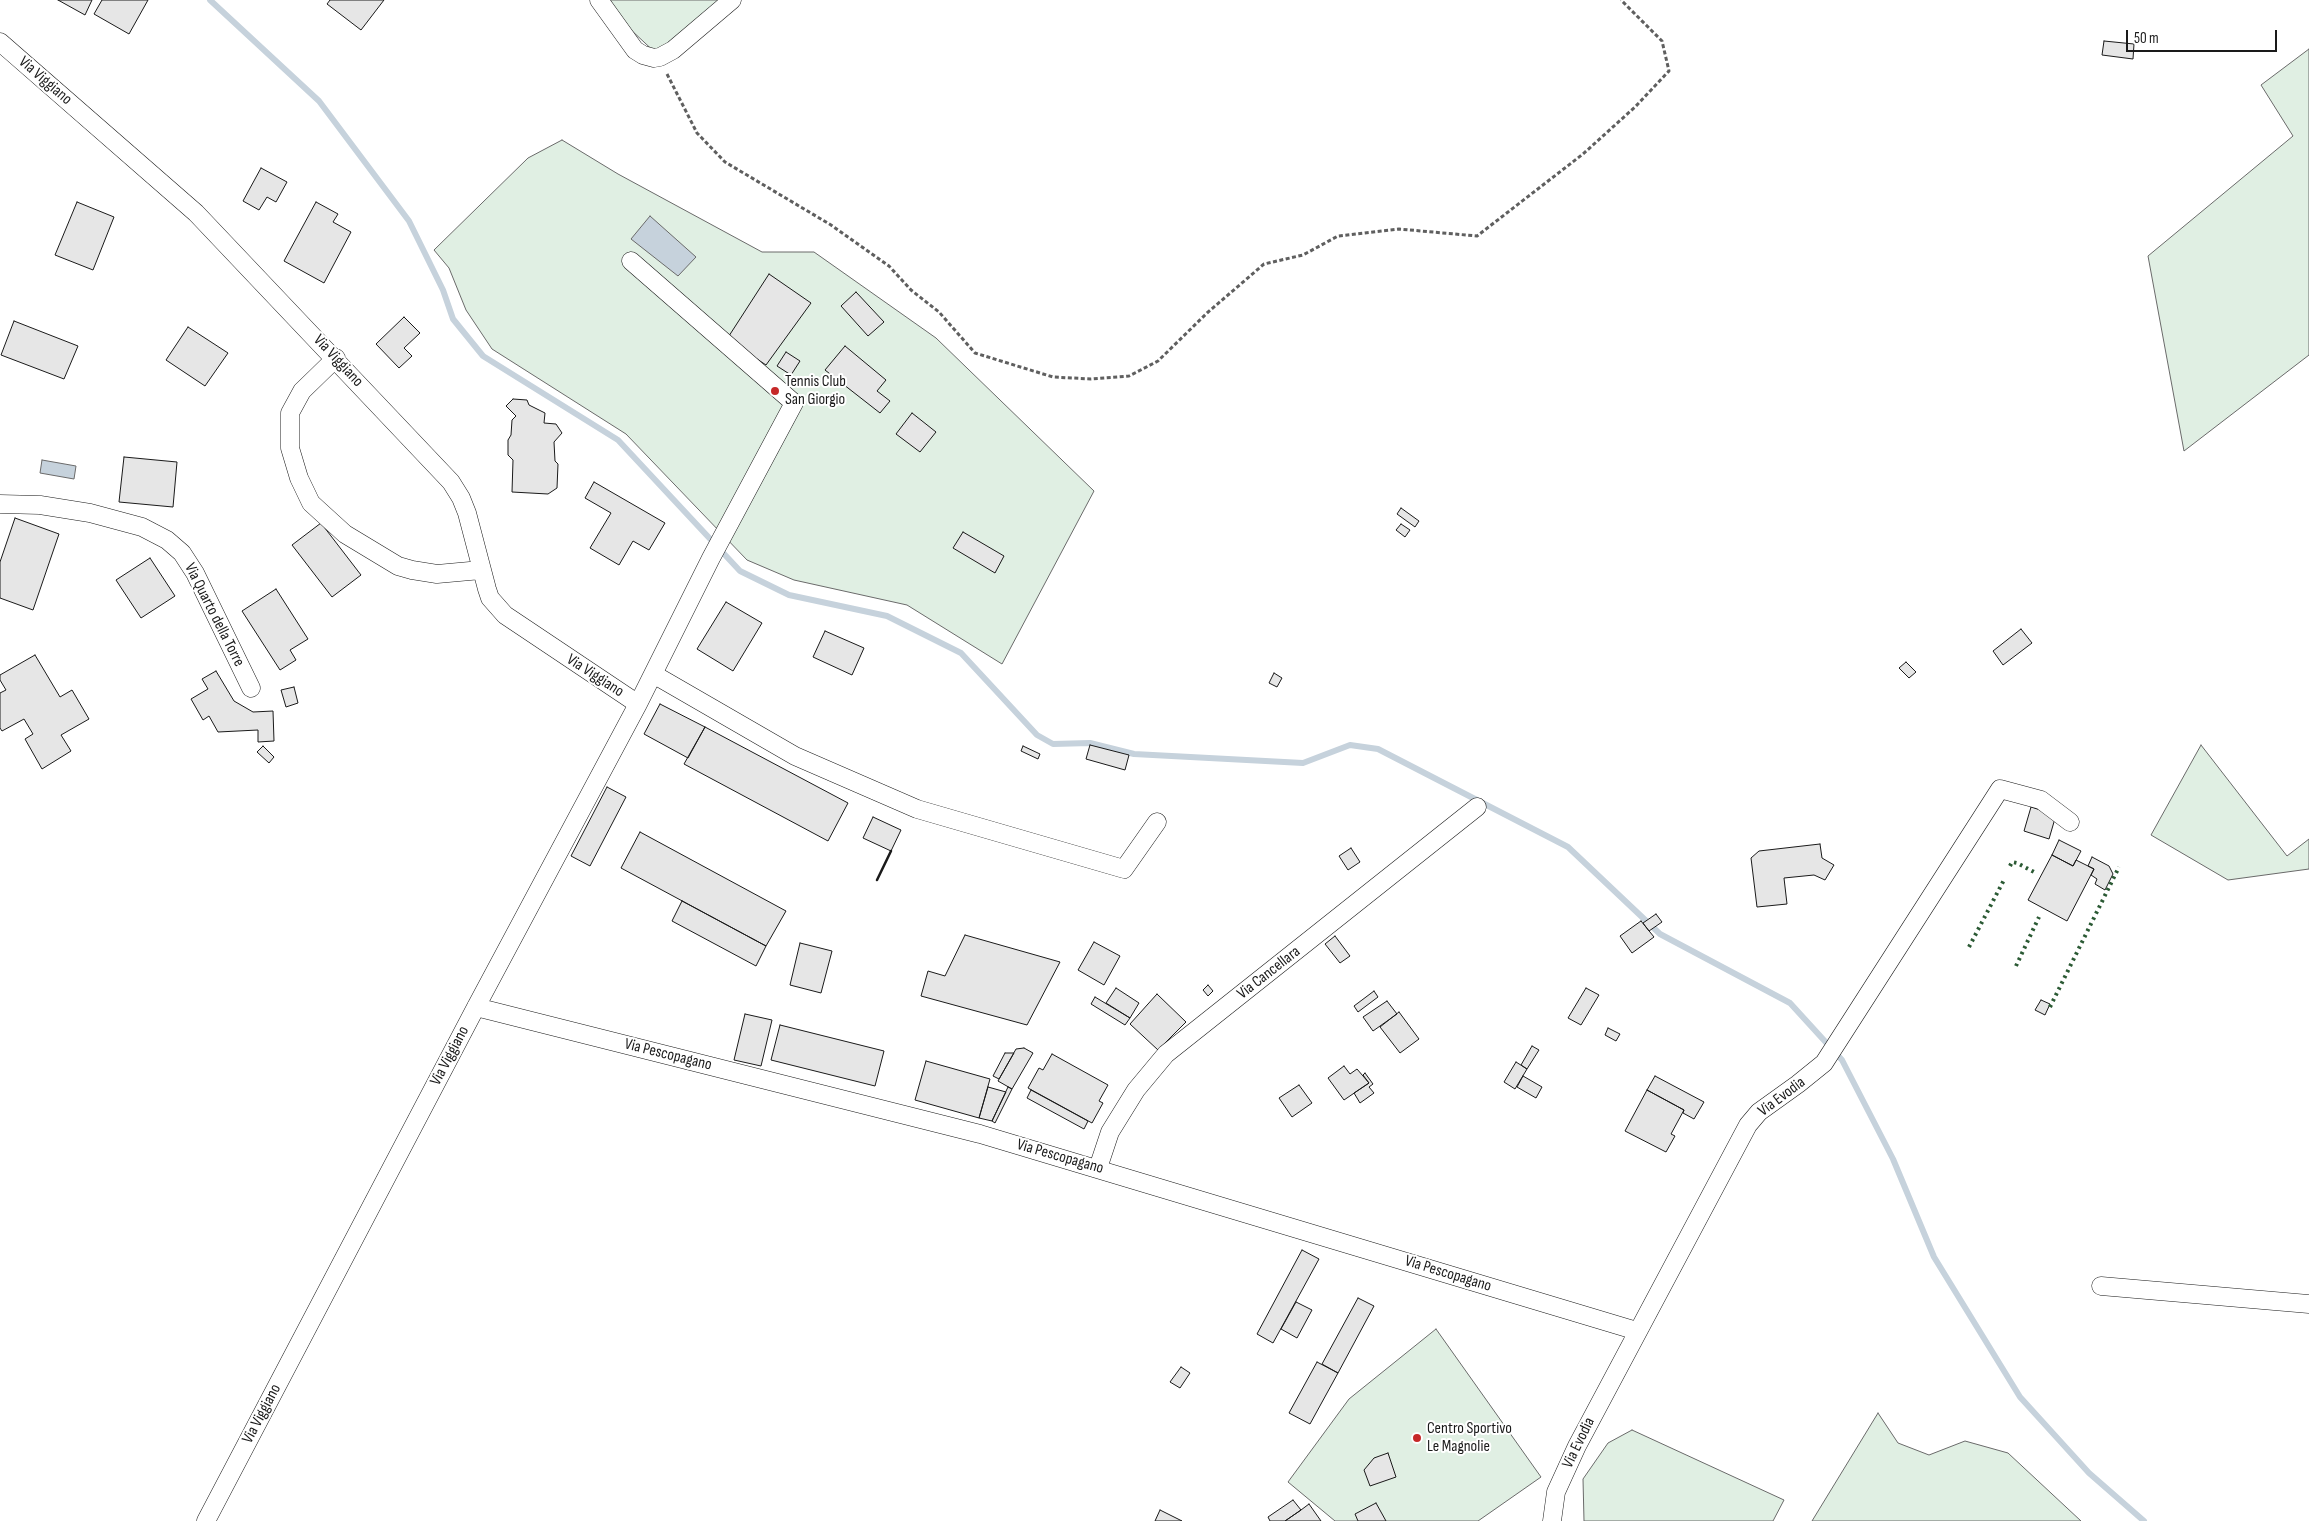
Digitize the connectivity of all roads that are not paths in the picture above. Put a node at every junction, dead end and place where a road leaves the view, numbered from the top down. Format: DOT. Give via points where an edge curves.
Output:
graph roads {
  1 [pos="599,0"];
  2 [pos="732,0"];
  3 [pos="0,42"];
  4 [pos="631,261"];
  5 [pos="336,358"];
  6 [pos="0,504"];
  7 [pos="481,570"];
  8 [pos="653,674"];
  9 [pos="251,688"];
  10 [pos="638,704"];
  11 [pos="1477,807"];
  12 [pos="1157,822"];
  13 [pos="2070,822"];
  14 [pos="476,1007"];
  15 [pos="1098,1168"];
  16 [pos="2101,1286"];
  17 [pos="2309,1304"];
  18 [pos="1637,1331"];
  19 [pos="206,1521"];
  20 [pos="1552,1521"];
  1 -- 2 [label="street" via="635,50 643,56 660,57 673,50"];
  3 -- 5 [label="street, Via Viggiano" via="196,213"];
  4 -- 8 [label="street" via="794,404"];
  5 -- 7 [label="street, Via Viggiano" via="454,486 467,513"];
  5 -- 7 [label="street" via="302,391 290,413 290,448 311,503 345,534 398,566 438,574"];
  6 -- 9 [label="street, Via Quarto della Torre" via="40,505 84,512 142,527 167,540 196,573"];
  7 -- 10 [label="street, Via Viggiano" via="490,598 505,615"];
  8 -- 10 [label="street"];
  8 -- 12 [label="street" via="795,756 917,809 1124,869"];
  10 -- 14 [label="street, Via Viggiano"];
  11 -- 15 [label="street, Via Cancellara" via="1166,1054 1136,1090 1115,1124"];
  13 -- 18 [label="street, Via Evodia" via="2041,800 2000,789 1824,1063 1759,1112 1748,1125"];
  14 -- 15 [label="street, Via Pescopagano" via="980,1134"];
  14 -- 19 [label="street, Via Viggiano"];
  15 -- 18 [label="street, Via Pescopagano"];
  16 -- 17 [label="street"];
  18 -- 20 [label="street, Via Evodia" via="1576,1446 1556,1492"];
}
